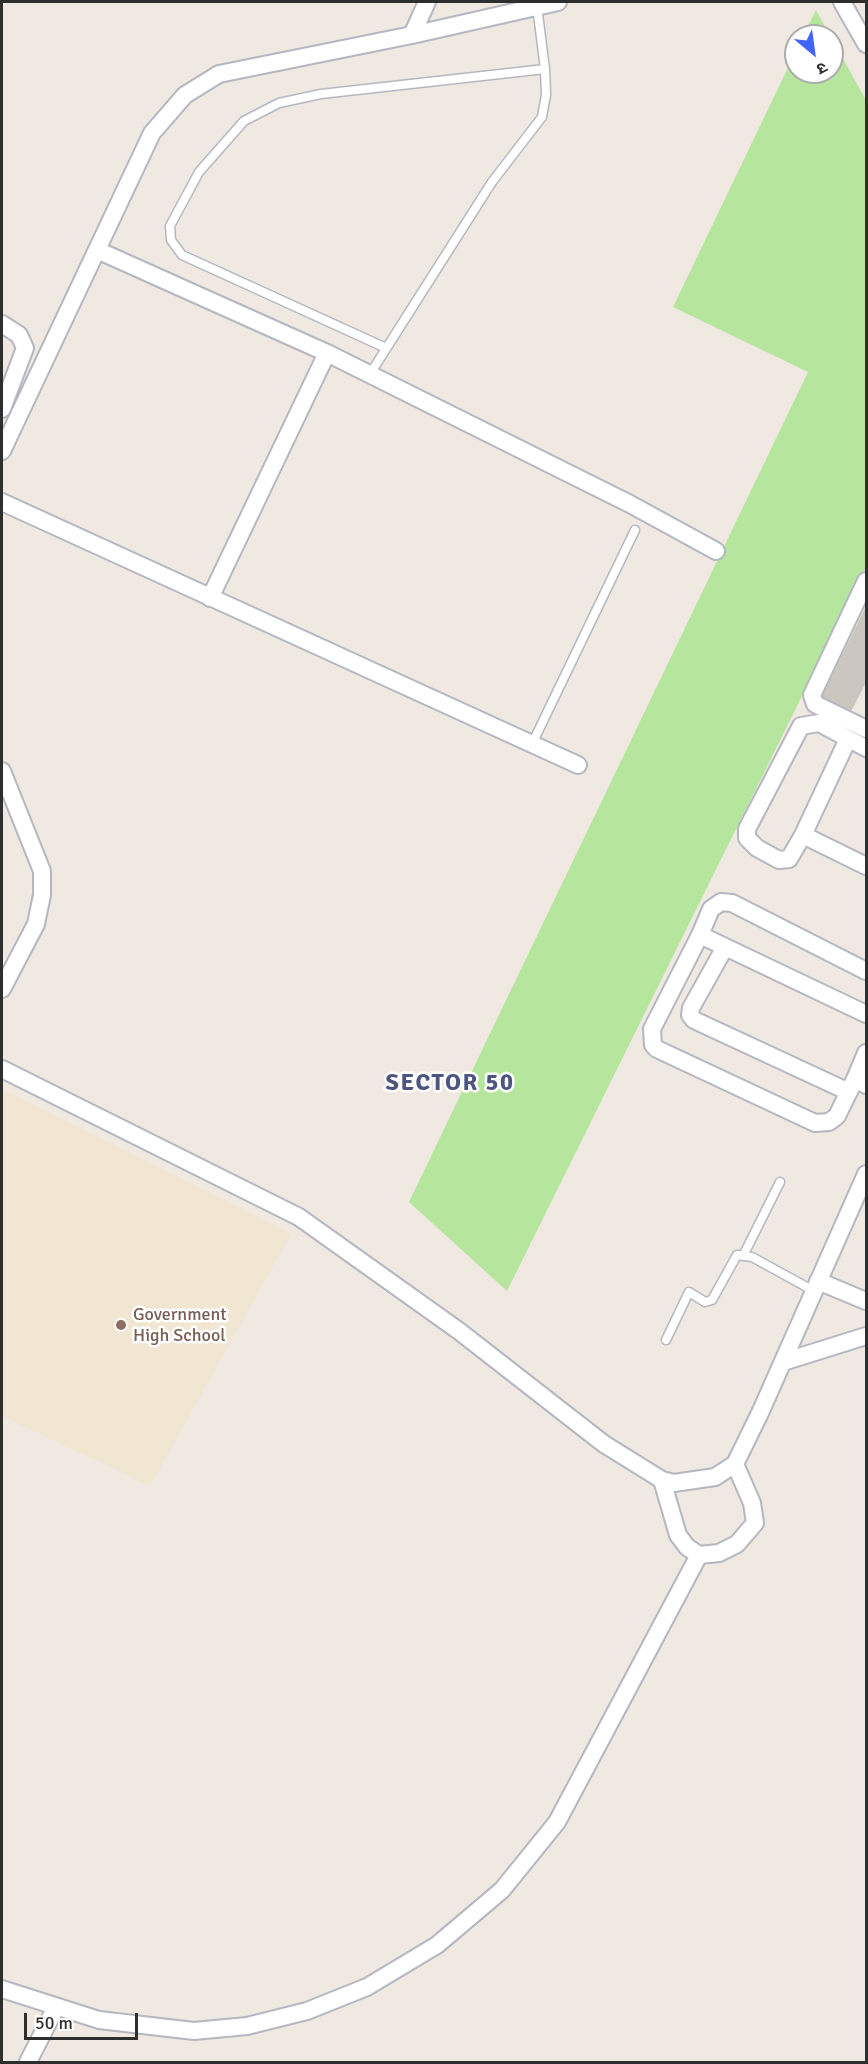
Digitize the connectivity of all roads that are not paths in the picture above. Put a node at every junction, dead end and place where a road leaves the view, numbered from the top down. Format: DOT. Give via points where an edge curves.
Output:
graph roads {
  1 [pos="427,2"];
  2 [pos="558,2"];
  3 [pos="842,2"];
  4 [pos="537,6"];
  5 [pos="412,35"];
  6 [pos="867,44"];
  7 [pos="545,69"];
  8 [pos="97,250"];
  9 [pos="2,324"];
  10 [pos="386,348"];
  11 [pos="327,352"];
  12 [pos="370,374"];
  13 [pos="2,409"];
  14 [pos="2,451"];
  15 [pos="2,502"];
  16 [pos="635,530"];
  17 [pos="716,551"];
  18 [pos="867,581"];
  19 [pos="210,598"];
  20 [pos="867,729"];
  21 [pos="848,739"];
  22 [pos="532,744"];
  23 [pos="867,748"];
  24 [pos="578,765"];
  25 [pos="2,771"];
  26 [pos="803,835"];
  27 [pos="867,866"];
  28 [pos="700,935"];
  29 [pos="725,947"];
  30 [pos="867,971"];
  31 [pos="2,989"];
  32 [pos="867,1014"];
  33 [pos="867,1053"];
  34 [pos="2,1069"];
  35 [pos="857,1086"];
  36 [pos="780,1182"];
  37 [pos="864,1186"];
  38 [pos="744,1254"];
  39 [pos="816,1286"];
  40 [pos="867,1301"];
  41 [pos="867,1336"];
  42 [pos="666,1340"];
  43 [pos="783,1362"];
  44 [pos="735,1464"];
  45 [pos="662,1480"];
  46 [pos="699,1555"];
  47 [pos="2,1989"];
  48 [pos="55,2009"];
  49 [pos="28,2062"];
  1 -- 5 [label="street"];
  2 -- 4 [label="street"];
  3 -- 6 [label="street"];
  4 -- 5 [label="street"];
  4 -- 7 [label="lane"];
  5 -- 8 [label="street" via="219,74 185,95 152,133"];
  7 -- 10 [label="lane" via="542,117 492,182"];
  7 -- 10 [label="lane" via="321,94 279,103 244,121 199,172 170,226 171,240 182,255"];
  8 -- 11 [label="street"];
  8 -- 14 [label="street"];
  9 -- 13 [label="street" via="19,335 25,348"];
  10 -- 12 [label="lane"];
  11 -- 12 [label="street"];
  11 -- 19 [label="street"];
  12 -- 17 [label="street"];
  15 -- 19 [label="street"];
  16 -- 22 [label="lane"];
  18 -- 20 [label="street" via="812,694 815,704"];
  19 -- 22 [label="street"];
  21 -- 23 [label="street"];
  21 -- 26 [label="street"];
  21 -- 26 [label="street" via="819,723 801,726 747,829 747,838 757,848 779,860 789,860"];
  22 -- 24 [label="street"];
  25 -- 31 [label="street" via="42,871 42,895 36,924"];
  26 -- 27 [label="street"];
  28 -- 29 [label="street"];
  28 -- 30 [label="street" via="711,909 721,902 732,903"];
  28 -- 35 [label="street" via="652,1029 657,1049 815,1123 829,1122 837,1116"];
  29 -- 32 [label="street"];
  29 -- 35 [label="street" via="690,1008 694,1020"];
  33 -- 35 [label="street"];
  34 -- 45 [label="street" via="299,1217 459,1331 604,1444"];
  36 -- 38 [label="lane"];
  37 -- 39 [label="street"];
  38 -- 39 [label="lane"];
  38 -- 42 [label="lane" via="737,1255 712,1300 705,1302 688,1293"];
  39 -- 40 [label="street"];
  39 -- 43 [label="street"];
  41 -- 43 [label="street"];
  43 -- 44 [label="street"];
  44 -- 45 [label="street" via="714,1477 674,1483"];
  44 -- 46 [label="street" via="752,1503 755,1523 737,1544 719,1553"];
  45 -- 46 [label="street" via="678,1535"];
  46 -- 48 [label="street" via="557,1822 502,1890 437,1945 367,1987 307,2011 247,2026 194,2031 145,2028"];
  47 -- 48 [label="street"];
  48 -- 49 [label="street"];
}
